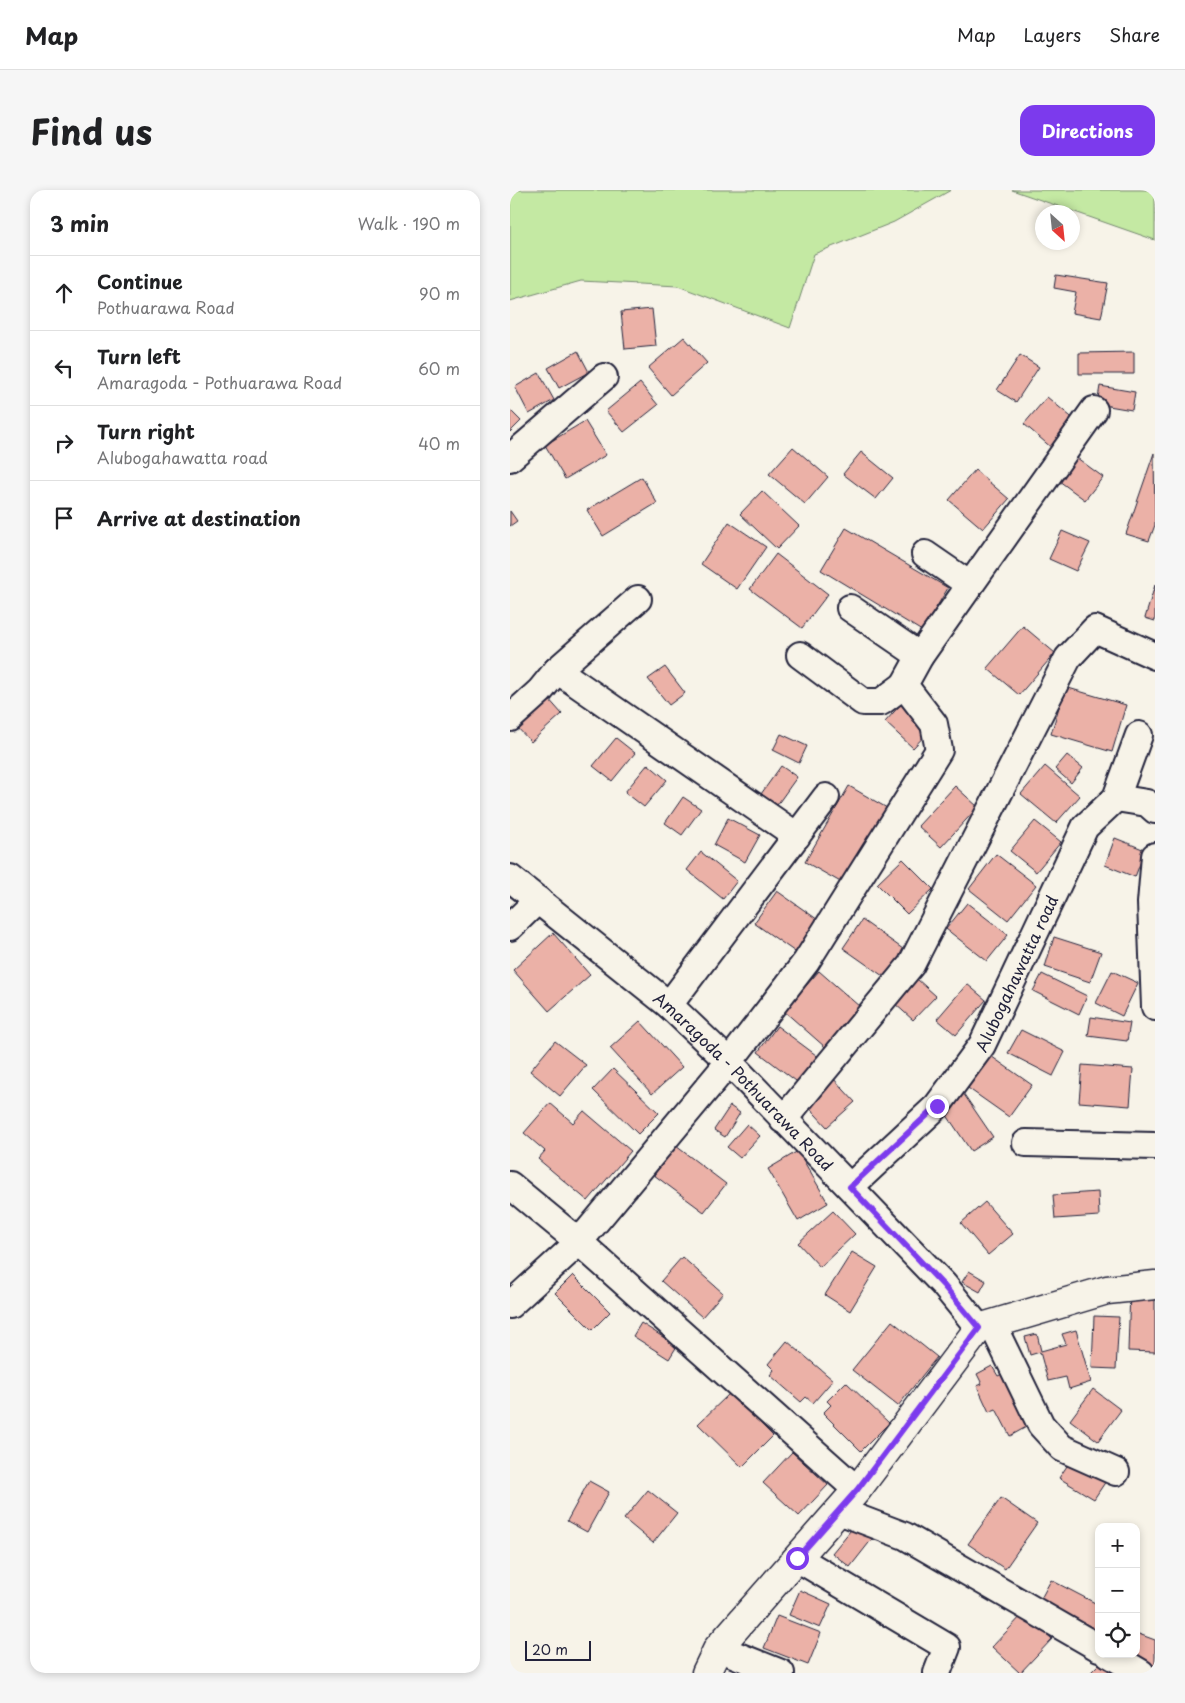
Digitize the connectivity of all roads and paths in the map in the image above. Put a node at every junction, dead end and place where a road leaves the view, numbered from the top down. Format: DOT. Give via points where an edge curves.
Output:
graph roads {
  1 [pos="604,377"];
  2 [pos="1094,410"];
  3 [pos="510,458"];
  4 [pos="925,554"];
  5 [pos="970,585"];
  6 [pos="638,599"];
  7 [pos="850,608"];
  8 [pos="800,655"];
  9 [pos="920,656"];
  10 [pos="1155,656"];
  11 [pos="557,670"];
  12 [pos="904,685"];
  13 [pos="510,718"];
  14 [pos="1139,734"];
  15 [pos="826,797"];
  16 [pos="1116,798"];
  17 [pos="1155,810"];
  18 [pos="797,836"];
  19 [pos="1155,856"];
  20 [pos="510,878"];
  21 [pos="538,900"];
  22 [pos="510,927"];
  23 [pos="669,1005"];
  24 [pos="1155,1006"];
  25 [pos="729,1062"];
  26 [pos="783,1120"];
  27 [pos="1026,1142"];
  28 [pos="1155,1146"];
  29 [pos="510,1185"];
  30 [pos="850,1187"];
  31 [pos="579,1242"];
  32 [pos="1155,1284"];
  33 [pos="510,1305"];
  34 [pos="986,1326"];
  35 [pos="1116,1472"];
  36 [pos="857,1490"];
  37 [pos="839,1511"];
  38 [pos="797,1558"];
  39 [pos="1095,1646"];
  40 [pos="718,1648"];
  41 [pos="1116,1658"];
  42 [pos="706,1673"];
  43 [pos="780,1673"];
  44 [pos="937,1673"];
  45 [pos="1141,1673"];
  1 -- 3 [label="street"];
  2 -- 5 [label="street"];
  4 -- 5 [label="street"];
  5 -- 9 [label="street"];
  6 -- 11 [label="street"];
  7 -- 9 [label="street"];
  8 -- 12 [label="street" via="864,702 881,702"];
  9 -- 12 [label="street"];
  10 -- 26 [label="street" via="1095,629 1068,658 910,965"];
  11 -- 13 [label="street" via="540,691"];
  11 -- 18 [label="street"];
  12 -- 25 [label="street" via="934,724 939,750 806,962"];
  14 -- 16 [label="street, Alubogahawatta road"];
  15 -- 18 [label="street"];
  16 -- 17 [label="street" via="1148,803"];
  16 -- 30 [label="street, Alubogahawatta road" via="1084,828 982,1045 937,1106"];
  18 -- 23 [label="street"];
  19 -- 24 [label="street" via="1151,902"];
  20 -- 21 [label="street, Amaragoda - Pothuarawa Road"];
  21 -- 22 [label="street"];
  21 -- 23 [label="street, Amaragoda - Pothuarawa Road"];
  23 -- 25 [label="street, Amaragoda - Pothuarawa Road"];
  25 -- 26 [label="street, Amaragoda - Pothuarawa Road"];
  25 -- 31 [label="street"];
  26 -- 30 [label="street, Amaragoda - Pothuarawa Road"];
  27 -- 28 [label="street"];
  29 -- 31 [label="street"];
  30 -- 34 [label="street, Amaragoda - Pothuarawa Road"];
  31 -- 33 [label="street"];
  31 -- 36 [label="street"];
  32 -- 34 [label="main road" via="1107,1290"];
  34 -- 35 [label="street, Amaragoda - Pothuarawa Road" via="1041,1426 1062,1448"];
  34 -- 36 [label="main road"];
  36 -- 37 [label="main road"];
  37 -- 38 [label="main road"];
  37 -- 39 [label="street" via="905,1536"];
  38 -- 40 [label="main road"];
  38 -- 44 [label="street" via="947,1647"];
  40 -- 42 [label="main road"];
  40 -- 43 [label="street"];
  41 -- 45 [label="street"];
}
